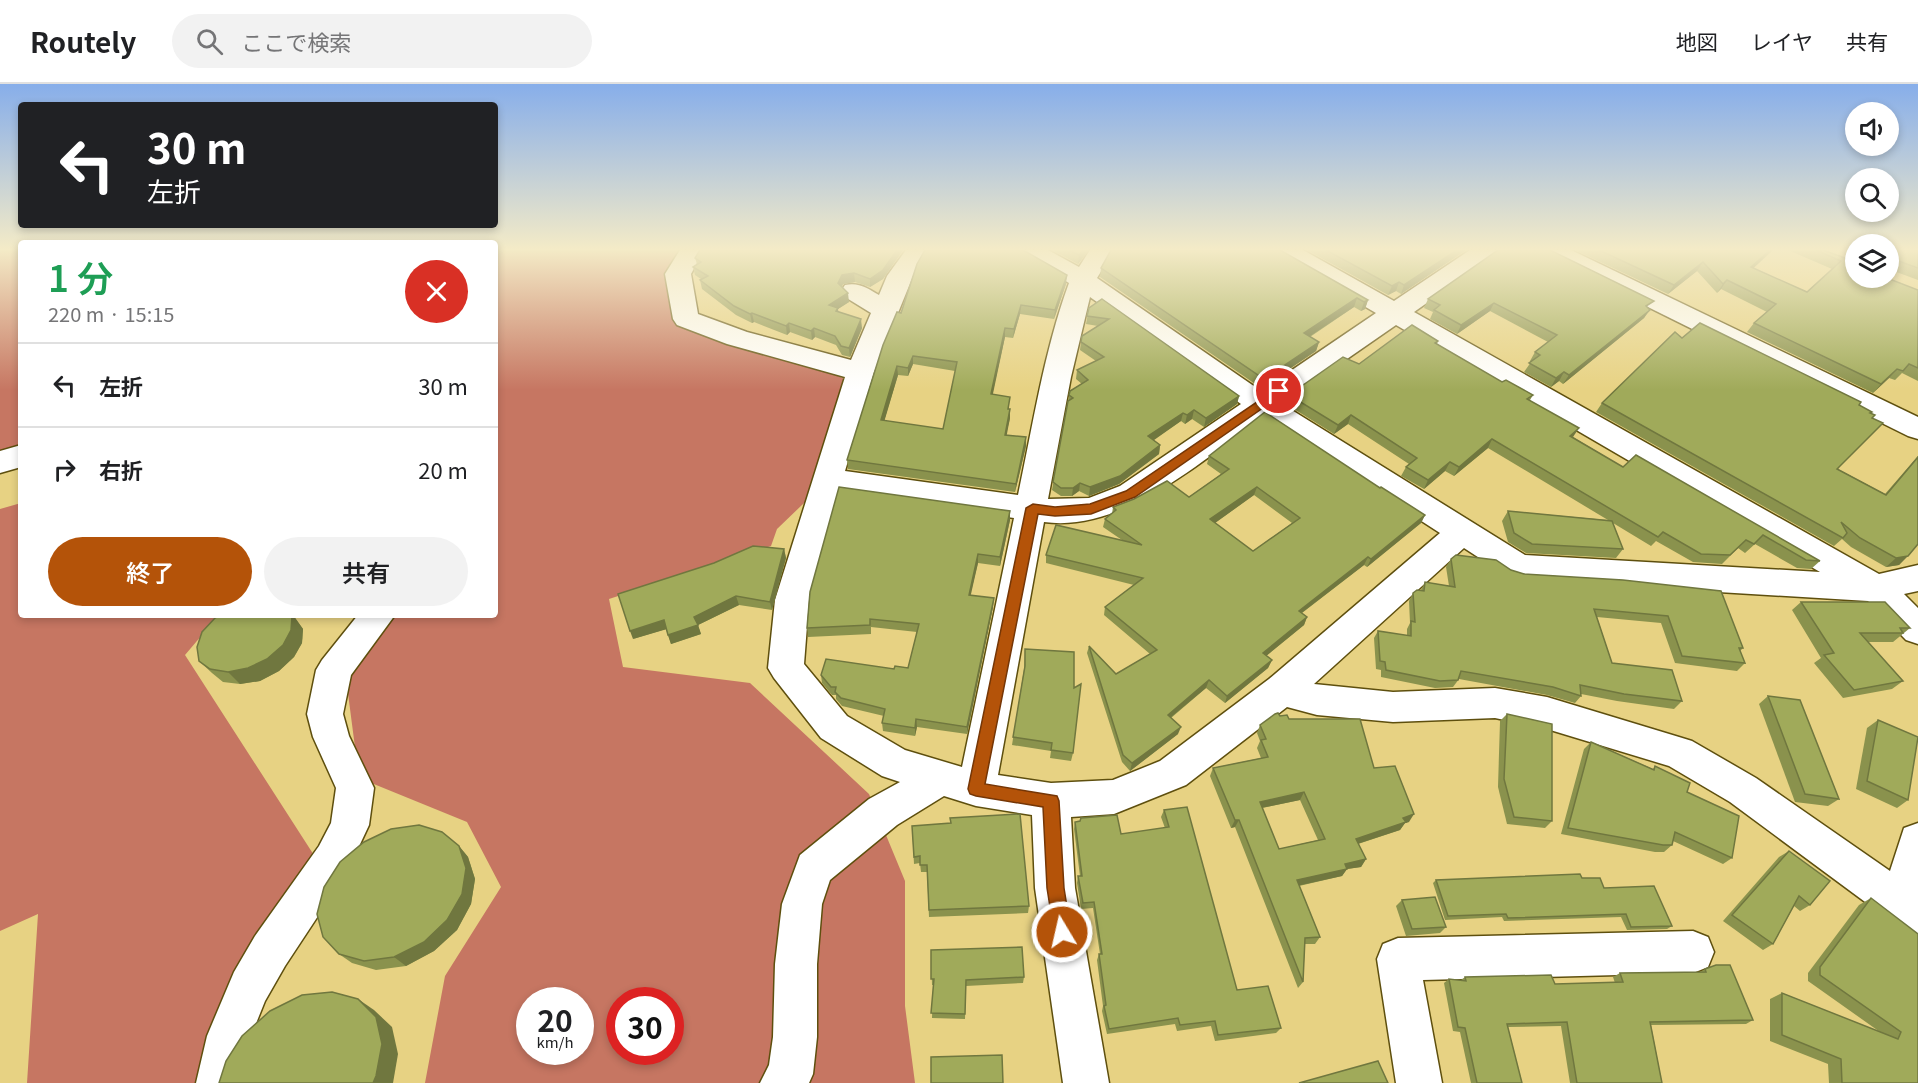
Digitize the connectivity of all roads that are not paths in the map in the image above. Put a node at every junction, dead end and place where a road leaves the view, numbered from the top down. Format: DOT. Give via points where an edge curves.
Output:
graph roads {
  1 [pos="682,297"];
  2 [pos="864,297"];
  3 [pos="891,297"];
  4 [pos="1077,297"];
  5 [pos="1107,297"];
  6 [pos="1366,297"];
  7 [pos="1419,297"];
  8 [pos="1647,297"];
  9 [pos="885,310"];
  10 [pos="1395,313"];
  11 [pos="860,372"];
  12 [pos="1260,404"];
  13 [pos="1918,429"];
  14 [pos="18,457"];
  15 [pos="0,462"];
  16 [pos="828,480"];
  17 [pos="1033,508"];
  18 [pos="1462,532"];
  19 [pos="1918,578"];
  20 [pos="1876,588"];
  21 [pos="376,618"];
  22 [pos="1918,630"];
  23 [pos="1282,690"];
  24 [pos="958,784"];
  25 [pos="1051,801"];
  26 [pos="1918,841"];
  27 [pos="1910,910"];
  28 [pos="1693,952"];
  29 [pos="219,1083"];
  30 [pos="783,1083"];
  31 [pos="1086,1083"];
  32 [pos="1419,1083"];
  1 -- 11 [label="street" via="686,319 737,338"];
  2 -- 9 [label="street"];
  3 -- 9 [label="street"];
  4 -- 17 [label="street" via="1057,377"];
  5 -- 12 [label="street"];
  6 -- 10 [label="street"];
  7 -- 10 [label="street"];
  8 -- 13 [label="street"];
  9 -- 11 [label="street"];
  10 -- 12 [label="street"];
  10 -- 20 [label="street"];
  11 -- 16 [label="street"];
  12 -- 17 [label="street" via="1131,494 1091,509 1055,512"];
  12 -- 18 [label="street"];
  14 -- 15 [label="street"];
  16 -- 17 [label="street"];
  16 -- 24 [label="street" via="792,600 786,668 834,727 896,764"];
  17 -- 24 [label="street"];
  18 -- 20 [label="street" via="1519,567"];
  18 -- 23 [label="street"];
  19 -- 20 [label="street"];
  20 -- 22 [label="street"];
  21 -- 29 [label="street" via="334,670 325,714 331,737 355,788 350,825 333,859 249,987 229,1036"];
  23 -- 25 [label="street" via="1173,773 1114,797"];
  23 -- 27 [label="street" via="1317,700 1393,707 1495,703 1547,713 1679,753 1743,790"];
  24 -- 25 [label="street"];
  24 -- 30 [label="street" via="883,812 814,868 802,904 795,1037 790,1074"];
  25 -- 31 [label="street" via="1055,888"];
  26 -- 27 [label="street"];
  28 -- 32 [label="street" via="1398,959"];
}
